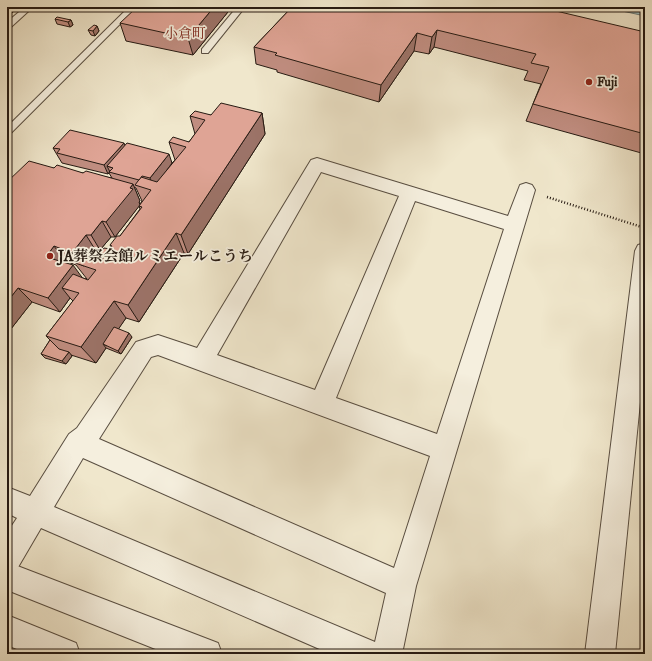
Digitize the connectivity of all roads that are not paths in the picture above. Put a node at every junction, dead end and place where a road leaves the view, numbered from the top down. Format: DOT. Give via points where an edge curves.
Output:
graph roads {
  1 [pos="29,7"];
  2 [pos="133,7"];
  3 [pos="241,7"];
  4 [pos="7,26"];
  5 [pos="205,51"];
  6 [pos="7,132"];
  7 [pos="526,190"];
  8 [pos="409,193"];
  9 [pos="514,225"];
  10 [pos="645,251"];
  11 [pos="202,360"];
  12 [pos="322,403"];
  13 [pos="78,443"];
  14 [pos="445,448"];
  15 [pos="7,500"];
  16 [pos="35,512"];
  17 [pos="7,559"];
  18 [pos="7,576"];
  19 [pos="402,586"];
  20 [pos="7,630"];
  21 [pos="65,654"];
  22 [pos="207,654"];
  23 [pos="367,654"];
  24 [pos="387,654"];
  25 [pos="600,654"];
  1 -- 4 [label="lane"];
  2 -- 6 [label="lane"];
  3 -- 5 [label="lane"];
  7 -- 9 [label="street"];
  8 -- 9 [label="street"];
  8 -- 11 [label="street" via="317,164"];
  8 -- 12 [label="street"];
  9 -- 14 [label="street"];
  10 -- 25 [label="street"];
  11 -- 12 [label="street"];
  11 -- 13 [label="street" via="158,345 144,349 86,437"];
  12 -- 14 [label="street"];
  13 -- 16 [label="street"];
  13 -- 19 [label="street"];
  14 -- 19 [label="street"];
  15 -- 16 [label="street"];
  16 -- 17 [label="street"];
  16 -- 23 [label="street"];
  18 -- 22 [label="street"];
  19 -- 24 [label="street"];
  20 -- 21 [label="street"];
}
